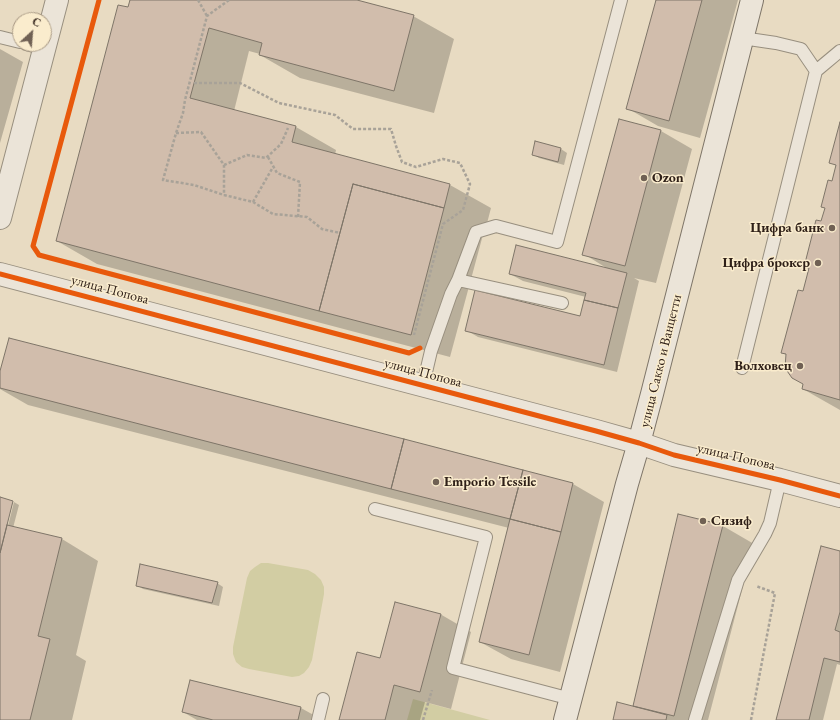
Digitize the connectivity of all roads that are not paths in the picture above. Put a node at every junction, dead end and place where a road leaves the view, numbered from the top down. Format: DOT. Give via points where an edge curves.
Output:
graph roads {
  1 [pos="57,0"];
  2 [pos="621,0"];
  3 [pos="752,0"];
  4 [pos="52,12"];
  5 [pos="0,37"];
  6 [pos="742,38"];
  7 [pos="12,40"];
  8 [pos="840,51"];
  9 [pos="35,52"];
  10 [pos="816,71"];
  11 [pos="0,218"];
  12 [pos="0,274"];
  13 [pos="458,280"];
  14 [pos="562,303"];
  15 [pos="742,368"];
  16 [pos="423,385"];
  17 [pos="639,443"];
  18 [pos="780,480"];
  19 [pos="840,496"];
  20 [pos="375,509"];
  21 [pos="323,699"];
  22 [pos="571,699"];
  23 [pos="318,720"];
  24 [pos="565,720"];
  25 [pos="695,720"];
  1 -- 4 [label="street"];
  2 -- 13 [label="lane" via="557,242 496,226 476,232"];
  3 -- 6 [label="street, улица Сакко и Ванцетти"];
  5 -- 7 [label="lane"];
  6 -- 10 [label="lane" via="801,49"];
  6 -- 17 [label="street, улица Сакко и Ванцетти"];
  8 -- 10 [label="lane"];
  9 -- 11 [label="street"];
  10 -- 15 [label="lane"];
  12 -- 16 [label="street, улица Попова"];
  13 -- 14 [label="lane"];
  13 -- 16 [label="lane" via="431,351"];
  16 -- 17 [label="street, улица Попова"];
  17 -- 18 [label="street, улица Попова" via="674,455"];
  17 -- 22 [label="street, улица Сакко и Ванцетти"];
  18 -- 19 [label="street, улица Попова"];
  18 -- 25 [label="lane" via="770,523 738,580"];
  20 -- 22 [label="lane" via="486,537 453,668"];
  21 -- 23 [label="lane"];
  22 -- 24 [label="street, улица Сакко и Ванцетти"];
}
